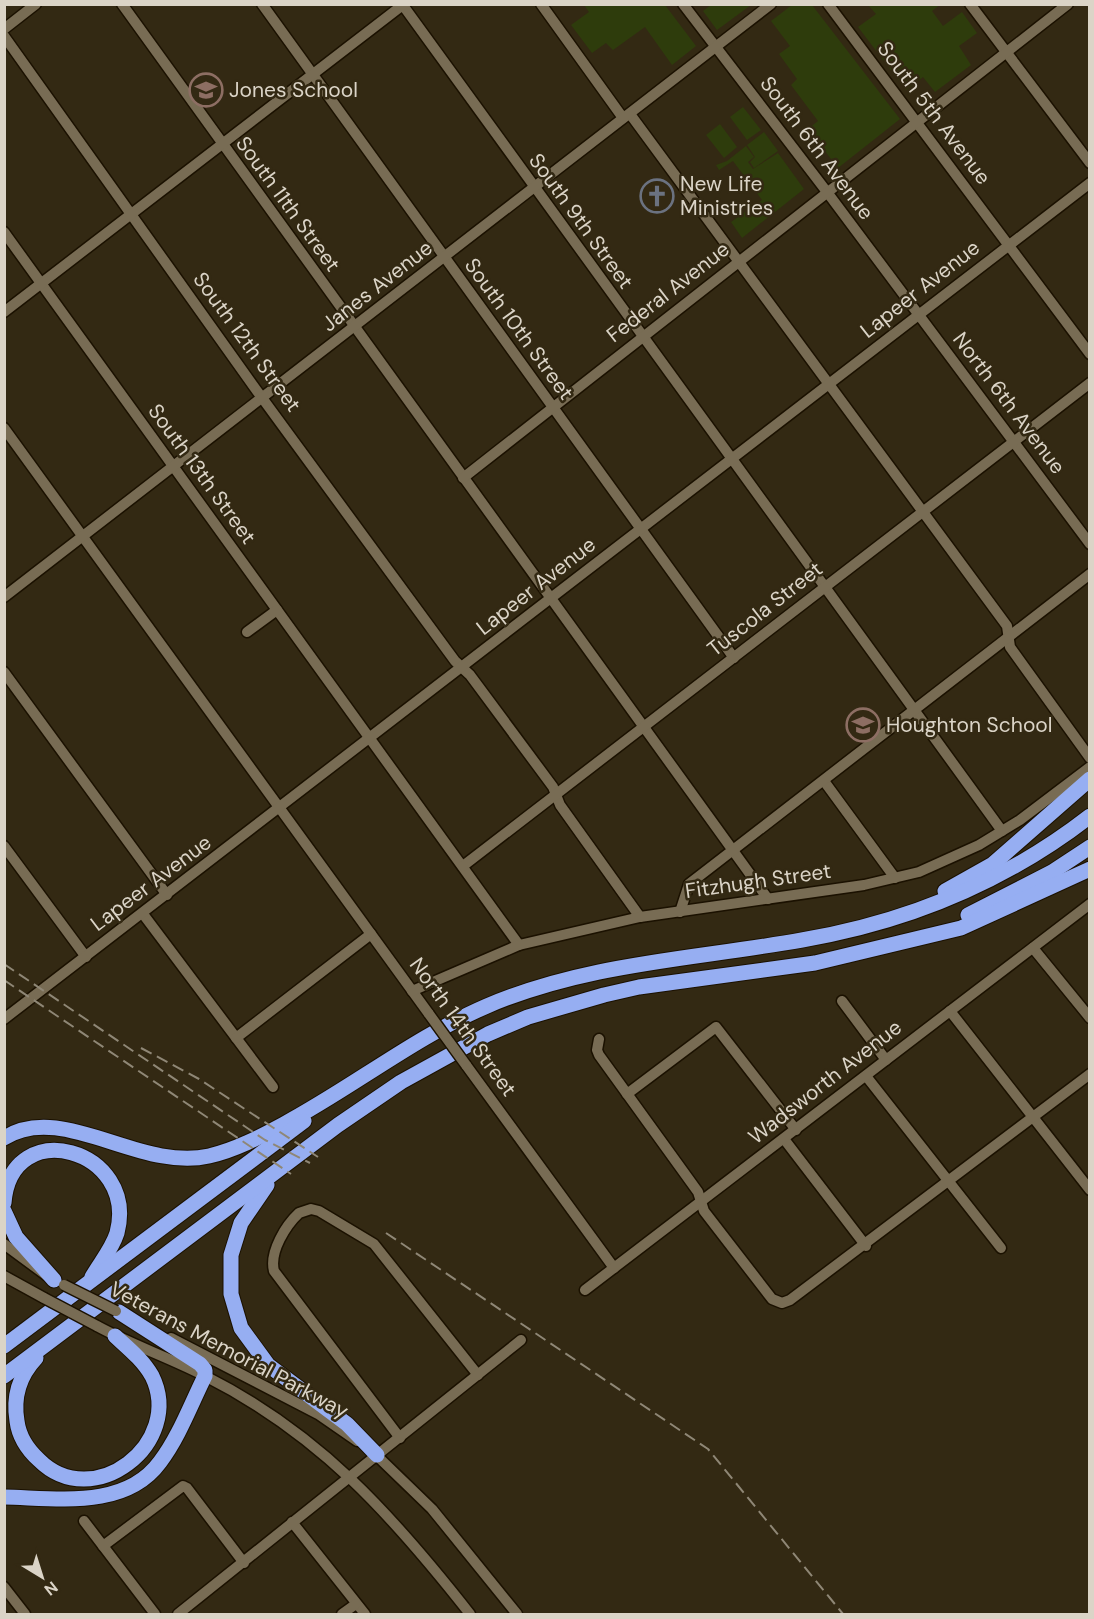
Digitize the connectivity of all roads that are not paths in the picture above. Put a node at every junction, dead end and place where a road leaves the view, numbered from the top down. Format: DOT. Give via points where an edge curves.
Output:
graph roads {
  1 [pos="36,4"];
  2 [pos="122,4"];
  3 [pos="262,4"];
  4 [pos="542,4"];
  5 [pos="682,4"];
  6 [pos="771,4"];
  7 [pos="828,4"];
  8 [pos="970,4"];
  9 [pos="1068,4"];
  10 [pos="403,5"];
  11 [pos="4,29"];
  12 [pos="4,36"];
  13 [pos="716,47"];
  14 [pos="1006,53"];
  15 [pos="312,75"];
  16 [pos="627,116"];
  17 [pos="916,123"];
  18 [pos="222,146"];
  19 [pos="1089,163"];
  20 [pos="1089,183"];
  21 [pos="534,190"];
  22 [pos="827,192"];
  23 [pos="132,215"];
  24 [pos="4,232"];
  25 [pos="1009,245"];
  26 [pos="444,259"];
  27 [pos="739,261"];
  28 [pos="41,284"];
  29 [pos="4,312"];
  30 [pos="919,315"];
  31 [pos="354,328"];
  32 [pos="642,338"];
  33 [pos="1089,354"];
  34 [pos="1089,383"];
  35 [pos="829,385"];
  36 [pos="263,398"];
  37 [pos="552,408"];
  38 [pos="4,428"];
  39 [pos="1013,442"];
  40 [pos="731,460"];
  41 [pos="173,468"];
  42 [pos="463,478"];
  43 [pos="923,511"];
  44 [pos="640,530"];
  45 [pos="82,537"];
  46 [pos="1089,544"];
  47 [pos="1089,574"];
  48 [pos="825,588"];
  49 [pos="4,597"];
  50 [pos="550,599"];
  51 [pos="277,610"];
  52 [pos="247,632"];
  53 [pos="1009,636"];
  54 [pos="734,658"];
  55 [pos="463,667"];
  56 [pos="4,672"];
  57 [pos="914,710"];
  58 [pos="644,728"];
  59 [pos="370,738"];
  60 [pos="1089,758"];
  61 [pos="1089,767"];
  62 [pos="1089,779"];
  63 [pos="824,781"];
  64 [pos="556,796"];
  65 [pos="280,808"];
  66 [pos="1089,816"];
  67 [pos="1002,831"];
  68 [pos="4,846"];
  69 [pos="1089,847"];
  70 [pos="733,850"];
  71 [pos="463,866"];
  72 [pos="1089,868"];
  73 [pos="895,878"];
  74 [pos="167,895"];
  75 [pos="768,899"];
  76 [pos="1089,904"];
  77 [pos="680,912"];
  78 [pos="143,914"];
  79 [pos="640,917"];
  80 [pos="873,925"];
  81 [pos="371,934"];
  82 [pos="904,941"];
  83 [pos="519,945"];
  84 [pos="1033,948"];
  85 [pos="86,957"];
  86 [pos="412,991"];
  87 [pos="842,1000"];
  88 [pos="950,1011"];
  89 [pos="1089,1018"];
  90 [pos="4,1019"];
  91 [pos="236,1038"];
  92 [pos="599,1040"];
  93 [pos="886,1060"];
  94 [pos="1089,1074"];
  95 [pos="866,1076"];
  96 [pos="273,1087"];
  97 [pos="627,1094"];
  98 [pos="337,1095"];
  99 [pos="1034,1117"];
  100 [pos="796,1130"];
  101 [pos="4,1138"];
  102 [pos="784,1139"];
  103 [pos="280,1168"];
  104 [pos="950,1182"];
  105 [pos="1089,1190"];
  106 [pos="700,1202"];
  107 [pos="4,1203"];
  108 [pos="4,1211"];
  109 [pos="4,1244"];
  110 [pos="866,1245"];
  111 [pos="1002,1248"];
  112 [pos="614,1268"];
  113 [pos="4,1276"];
  114 [pos="59,1283"];
  115 [pos="88,1284"];
  116 [pos="585,1290"];
  117 [pos="117,1312"];
  118 [pos="58,1334"];
  119 [pos="115,1336"];
  120 [pos="521,1340"];
  121 [pos="4,1346"];
  122 [pos="478,1375"];
  123 [pos="4,1376"];
  124 [pos="205,1376"];
  125 [pos="400,1438"];
  126 [pos="377,1455"];
  127 [pos="350,1477"];
  128 [pos="4,1497"];
  129 [pos="84,1521"];
  130 [pos="292,1522"];
  131 [pos="103,1546"];
  132 [pos="244,1563"];
  133 [pos="4,1587"];
  134 [pos="356,1604"];
  135 [pos="25,1614"];
  136 [pos="154,1614"];
  137 [pos="177,1614"];
  138 [pos="342,1614"];
  139 [pos="364,1614"];
  140 [pos="470,1614"];
  141 [pos="517,1614"];
  1 -- 11 [label="street"];
  2 -- 18 [label="street, South 11th Street"];
  3 -- 15 [label="street, South 10th Street"];
  4 -- 16 [label="street"];
  5 -- 13 [label="street, South 6th Avenue"];
  6 -- 13 [label="street, Janes Avenue"];
  7 -- 17 [label="street, South 5th Avenue"];
  8 -- 14 [label="street"];
  9 -- 14 [label="street, Federal Avenue"];
  10 -- 15 [label="street"];
  10 -- 21 [label="street, South 9th Street"];
  12 -- 23 [label="street, South 12th Street"];
  13 -- 16 [label="street, Janes Avenue"];
  13 -- 22 [label="street, South 6th Avenue"];
  14 -- 17 [label="street, Federal Avenue"];
  14 -- 19 [label="street"];
  15 -- 18 [label="street"];
  15 -- 26 [label="street, South 10th Street"];
  16 -- 21 [label="street, Janes Avenue"];
  16 -- 27 [label="street"];
  17 -- 22 [label="street, Federal Avenue"];
  17 -- 25 [label="street, South 5th Avenue"];
  18 -- 23 [label="street"];
  18 -- 31 [label="street, South 11th Street"];
  20 -- 25 [label="street, Lapeer Avenue"];
  21 -- 26 [label="street, Janes Avenue"];
  21 -- 32 [label="street, South 9th Street"];
  22 -- 27 [label="street, Federal Avenue"];
  22 -- 30 [label="street, South 6th Avenue"];
  23 -- 28 [label="street"];
  23 -- 36 [label="street, South 12th Street"];
  24 -- 28 [label="street, South 13th Street"];
  25 -- 30 [label="street, Lapeer Avenue"];
  25 -- 33 [label="street, South 5th Avenue"];
  26 -- 31 [label="street, Janes Avenue"];
  26 -- 37 [label="street, South 10th Street"];
  27 -- 32 [label="street, Federal Avenue"];
  27 -- 35 [label="street"];
  28 -- 29 [label="street"];
  28 -- 41 [label="street, South 13th Street"];
  30 -- 35 [label="street, Lapeer Avenue"];
  30 -- 39 [label="street, North 6th Avenue"];
  31 -- 36 [label="street, Janes Avenue"];
  31 -- 42 [label="street, South 11th Street"];
  32 -- 37 [label="street, Federal Avenue"];
  32 -- 40 [label="street, South 9th Street"];
  34 -- 39 [label="street, Tuscola Street"];
  35 -- 40 [label="street, Lapeer Avenue"];
  35 -- 43 [label="street"];
  36 -- 41 [label="street, Janes Avenue"];
  36 -- 55 [label="street, South 12th Street"];
  37 -- 42 [label="street, Federal Avenue"];
  37 -- 44 [label="street, South 10th Street"];
  38 -- 45 [label="street, North 14th Street"];
  39 -- 43 [label="street, Tuscola Street"];
  39 -- 46 [label="street, North 6th Avenue"];
  40 -- 44 [label="street, Lapeer Avenue"];
  40 -- 48 [label="street, South 9th Street"];
  41 -- 45 [label="street, Janes Avenue"];
  41 -- 51 [label="street, South 13th Street"];
  42 -- 50 [label="street, South 11th Street"];
  43 -- 48 [label="street, Tuscola Street"];
  43 -- 53 [label="street" via="1007,626"];
  44 -- 50 [label="street, Lapeer Avenue"];
  44 -- 54 [label="street, South 10th Street"];
  45 -- 49 [label="street, Janes Avenue"];
  45 -- 65 [label="street, North 14th Street"];
  47 -- 53 [label="street"];
  48 -- 54 [label="street, Tuscola Street"];
  48 -- 57 [label="street, South 9th Street"];
  50 -- 55 [label="street, Lapeer Avenue"];
  50 -- 58 [label="street, South 11th Street"];
  51 -- 52 [label="street"];
  51 -- 59 [label="street, South 13th Street"];
  53 -- 57 [label="street"];
  53 -- 60 [label="street" via="1010,647"];
  54 -- 58 [label="street, Tuscola Street"];
  55 -- 59 [label="street, Lapeer Avenue"];
  55 -- 64 [label="street, South 12th Street"];
  56 -- 74 [label="street"];
  57 -- 63 [label="street"];
  57 -- 67 [label="street, South 9th Street"];
  58 -- 64 [label="street, Tuscola Street"];
  58 -- 70 [label="street, South 11th Street"];
  59 -- 65 [label="street, Lapeer Avenue"];
  59 -- 71 [label="street, South 13th Street"];
  61 -- 67 [label="street, Fitzhugh Street"];
  62 -- 80 [label="highway" via="993,864"];
  63 -- 70 [label="street"];
  63 -- 73 [label="street"];
  64 -- 71 [label="street, Tuscola Street"];
  64 -- 79 [label="street, South 12th Street"];
  65 -- 74 [label="street, Lapeer Avenue"];
  65 -- 81 [label="street, North 14th Street"];
  66 -- 80 [label="highway" via="1023,862 973,889"];
  67 -- 73 [label="street, Fitzhugh Street" via="948,861"];
  68 -- 85 [label="street"];
  69 -- 82 [label="highway" via="1004,898"];
  70 -- 75 [label="street, South 11th Street"];
  70 -- 77 [label="street" via="689,885"];
  71 -- 83 [label="street, South 13th Street"];
  72 -- 82 [label="highway" via="978,921"];
  73 -- 75 [label="street, Fitzhugh Street"];
  74 -- 78 [label="street, Lapeer Avenue"];
  75 -- 77 [label="street, Fitzhugh Street"];
  76 -- 84 [label="street, Wadsworth Avenue"];
  77 -- 79 [label="street, Fitzhugh Street"];
  78 -- 85 [label="street, Lapeer Avenue"];
  78 -- 91 [label="street"];
  79 -- 83 [label="street, Fitzhugh Street"];
  80 -- 98 [label="highway" via="799,941 615,968 546,985 484,1007 396,1056"];
  81 -- 86 [label="street, North 14th Street"];
  81 -- 91 [label="street"];
  82 -- 103 [label="highway" via="815,963 639,987 528,1017 488,1034 401,1082"];
  83 -- 86 [label="street, Fitzhugh Street"];
  84 -- 88 [label="street, Wadsworth Avenue"];
  84 -- 89 [label="street"];
  85 -- 90 [label="street, Lapeer Avenue"];
  86 -- 112 [label="street, North 14th Street, bridge"];
  87 -- 93 [label="street"];
  88 -- 93 [label="street, Wadsworth Avenue"];
  88 -- 99 [label="street"];
  91 -- 96 [label="street"];
  92 -- 97 [label="street" via="599,1055"];
  93 -- 95 [label="street, Wadsworth Avenue"];
  94 -- 99 [label="street"];
  95 -- 100 [label="street, Wadsworth Avenue"];
  95 -- 104 [label="street"];
  97 -- 100 [label="street" via="716,1027"];
  97 -- 106 [label="street" via="698,1192"];
  98 -- 101 [label="highway" via="227,1152 182,1160 45,1126 20,1130"];
  98 -- 115 [label="highway"];
  99 -- 104 [label="street"];
  99 -- 105 [label="street"];
  100 -- 102 [label="street, Wadsworth Avenue"];
  102 -- 106 [label="street, Wadsworth Avenue"];
  102 -- 110 [label="street"];
  103 -- 118 [label="highway"];
  103 -- 126 [label="highway" via="249,1208 235,1240 230,1274 235,1313 253,1347 268,1365 347,1424"];
  104 -- 110 [label="street"];
  104 -- 111 [label="street"];
  106 -- 110 [label="street" via="772,1299 782,1303"];
  106 -- 112 [label="street, Wadsworth Avenue"];
  107 -- 115 [label="highway" via="15,1170 40,1153 71,1151 99,1167 116,1197 118,1224 111,1248"];
  108 -- 114 [label="highway" via="16,1237"];
  109 -- 114 [label="street, Veterans Memorial Parkway"];
  112 -- 116 [label="street, Wadsworth Avenue"];
  113 -- 119 [label="street, Veterans Memorial Parkway, bridge"];
  114 -- 117 [label="street, Veterans Memorial Parkway, bridge"];
  115 -- 121 [label="highway"];
  117 -- 124 [label="highway" via="200,1364"];
  117 -- 126 [label="street, Veterans Memorial Parkway" via="318,1414"];
  118 -- 119 [label="highway" via="28,1366 18,1387 15,1408 23,1441 45,1466 79,1479 102,1477 129,1464 144,1450 157,1420 158,1393 152,1376"];
  118 -- 123 [label="highway"];
  119 -- 124 [label="street, Veterans Memorial Parkway"];
  120 -- 122 [label="street"];
  122 -- 125 [label="street"];
  122 -- 125 [label="street" via="374,1244 319,1211 305,1210 294,1218 273,1259 274,1271"];
  124 -- 127 [label="street, Veterans Memorial Parkway" via="274,1416 315,1445"];
  124 -- 128 [label="highway" via="162,1460 141,1482 104,1496"];
  125 -- 126 [label="street"];
  126 -- 127 [label="street"];
  126 -- 141 [label="street, Veterans Memorial Parkway" via="432,1509"];
  127 -- 130 [label="street"];
  127 -- 140 [label="street, Veterans Memorial Parkway" via="411,1540"];
  129 -- 131 [label="street"];
  130 -- 132 [label="street"];
  130 -- 134 [label="street"];
  131 -- 132 [label="street" via="183,1486"];
  131 -- 136 [label="street"];
  132 -- 137 [label="street"];
  133 -- 135 [label="street"];
  134 -- 138 [label="street"];
  134 -- 139 [label="street"];
}
